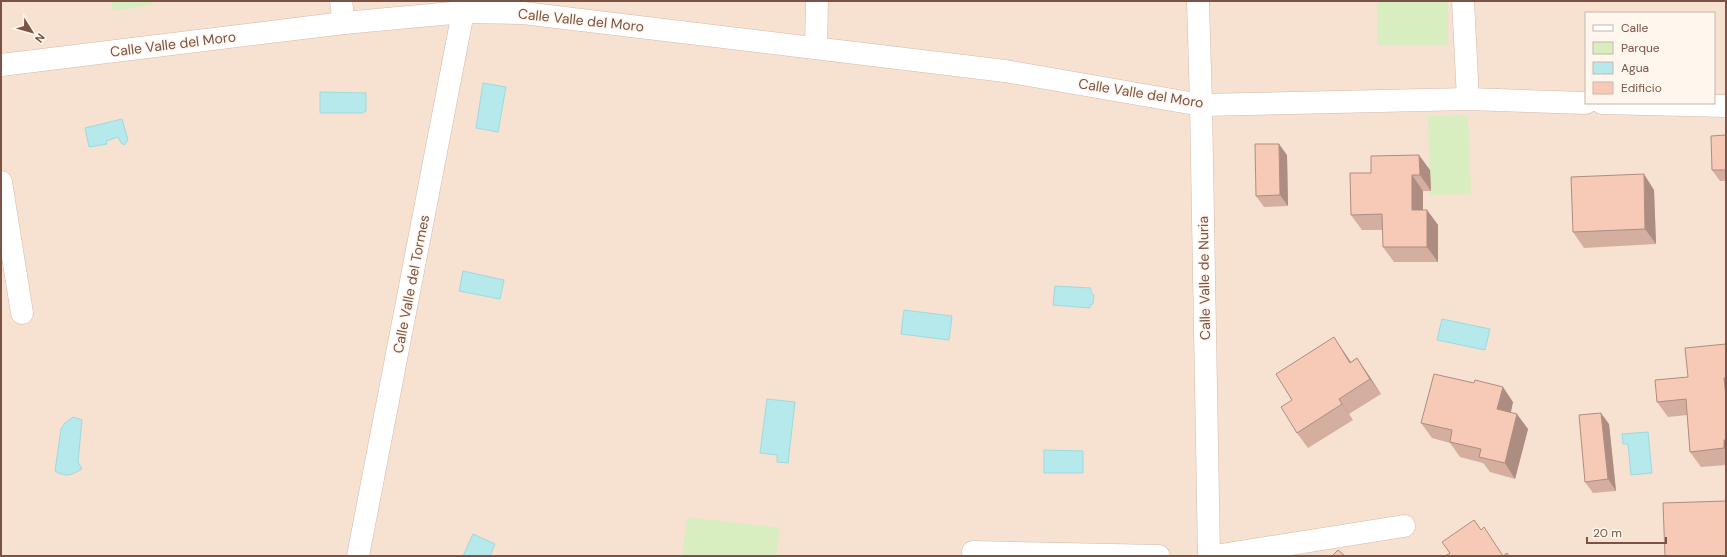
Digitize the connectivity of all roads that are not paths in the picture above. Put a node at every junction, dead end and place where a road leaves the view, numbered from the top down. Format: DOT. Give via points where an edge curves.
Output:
graph roads {
  1 [pos="341,1"];
  2 [pos="817,1"];
  3 [pos="1198,1"];
  4 [pos="1463,1"];
  5 [pos="463,12"];
  6 [pos="344,23"];
  7 [pos="816,48"];
  8 [pos="1,65"];
  9 [pos="1468,99"];
  10 [pos="1585,103"];
  11 [pos="1643,104"];
  12 [pos="1201,105"];
  13 [pos="1726,106"];
  14 [pos="1,182"];
  15 [pos="22,313"];
  16 [pos="1404,526"];
  17 [pos="973,552"];
  18 [pos="358,556"];
  19 [pos="1159,556"];
  20 [pos="1209,556"];
  21 [pos="1215,556"];
  1 -- 6 [label="street"];
  2 -- 7 [label="street"];
  3 -- 12 [label="street, Calle Valle de Nuria"];
  4 -- 9 [label="street"];
  5 -- 6 [label="street, Calle Valle del Moro"];
  5 -- 7 [label="street, Calle Valle del Moro" via="523,13"];
  5 -- 18 [label="street, Calle Valle del Tormes"];
  6 -- 8 [label="street, Calle Valle del Moro"];
  7 -- 12 [label="street, Calle Valle del Moro" via="1005,71"];
  9 -- 10 [label="street, Calle Valle del Moro"];
  9 -- 12 [label="street, Calle Valle del Moro"];
  11 -- 13 [label="street"];
  12 -- 20 [label="street, Calle Valle de Nuria"];
  14 -- 15 [label="street"];
  16 -- 21 [label="street"];
  17 -- 19 [label="street"];
}
